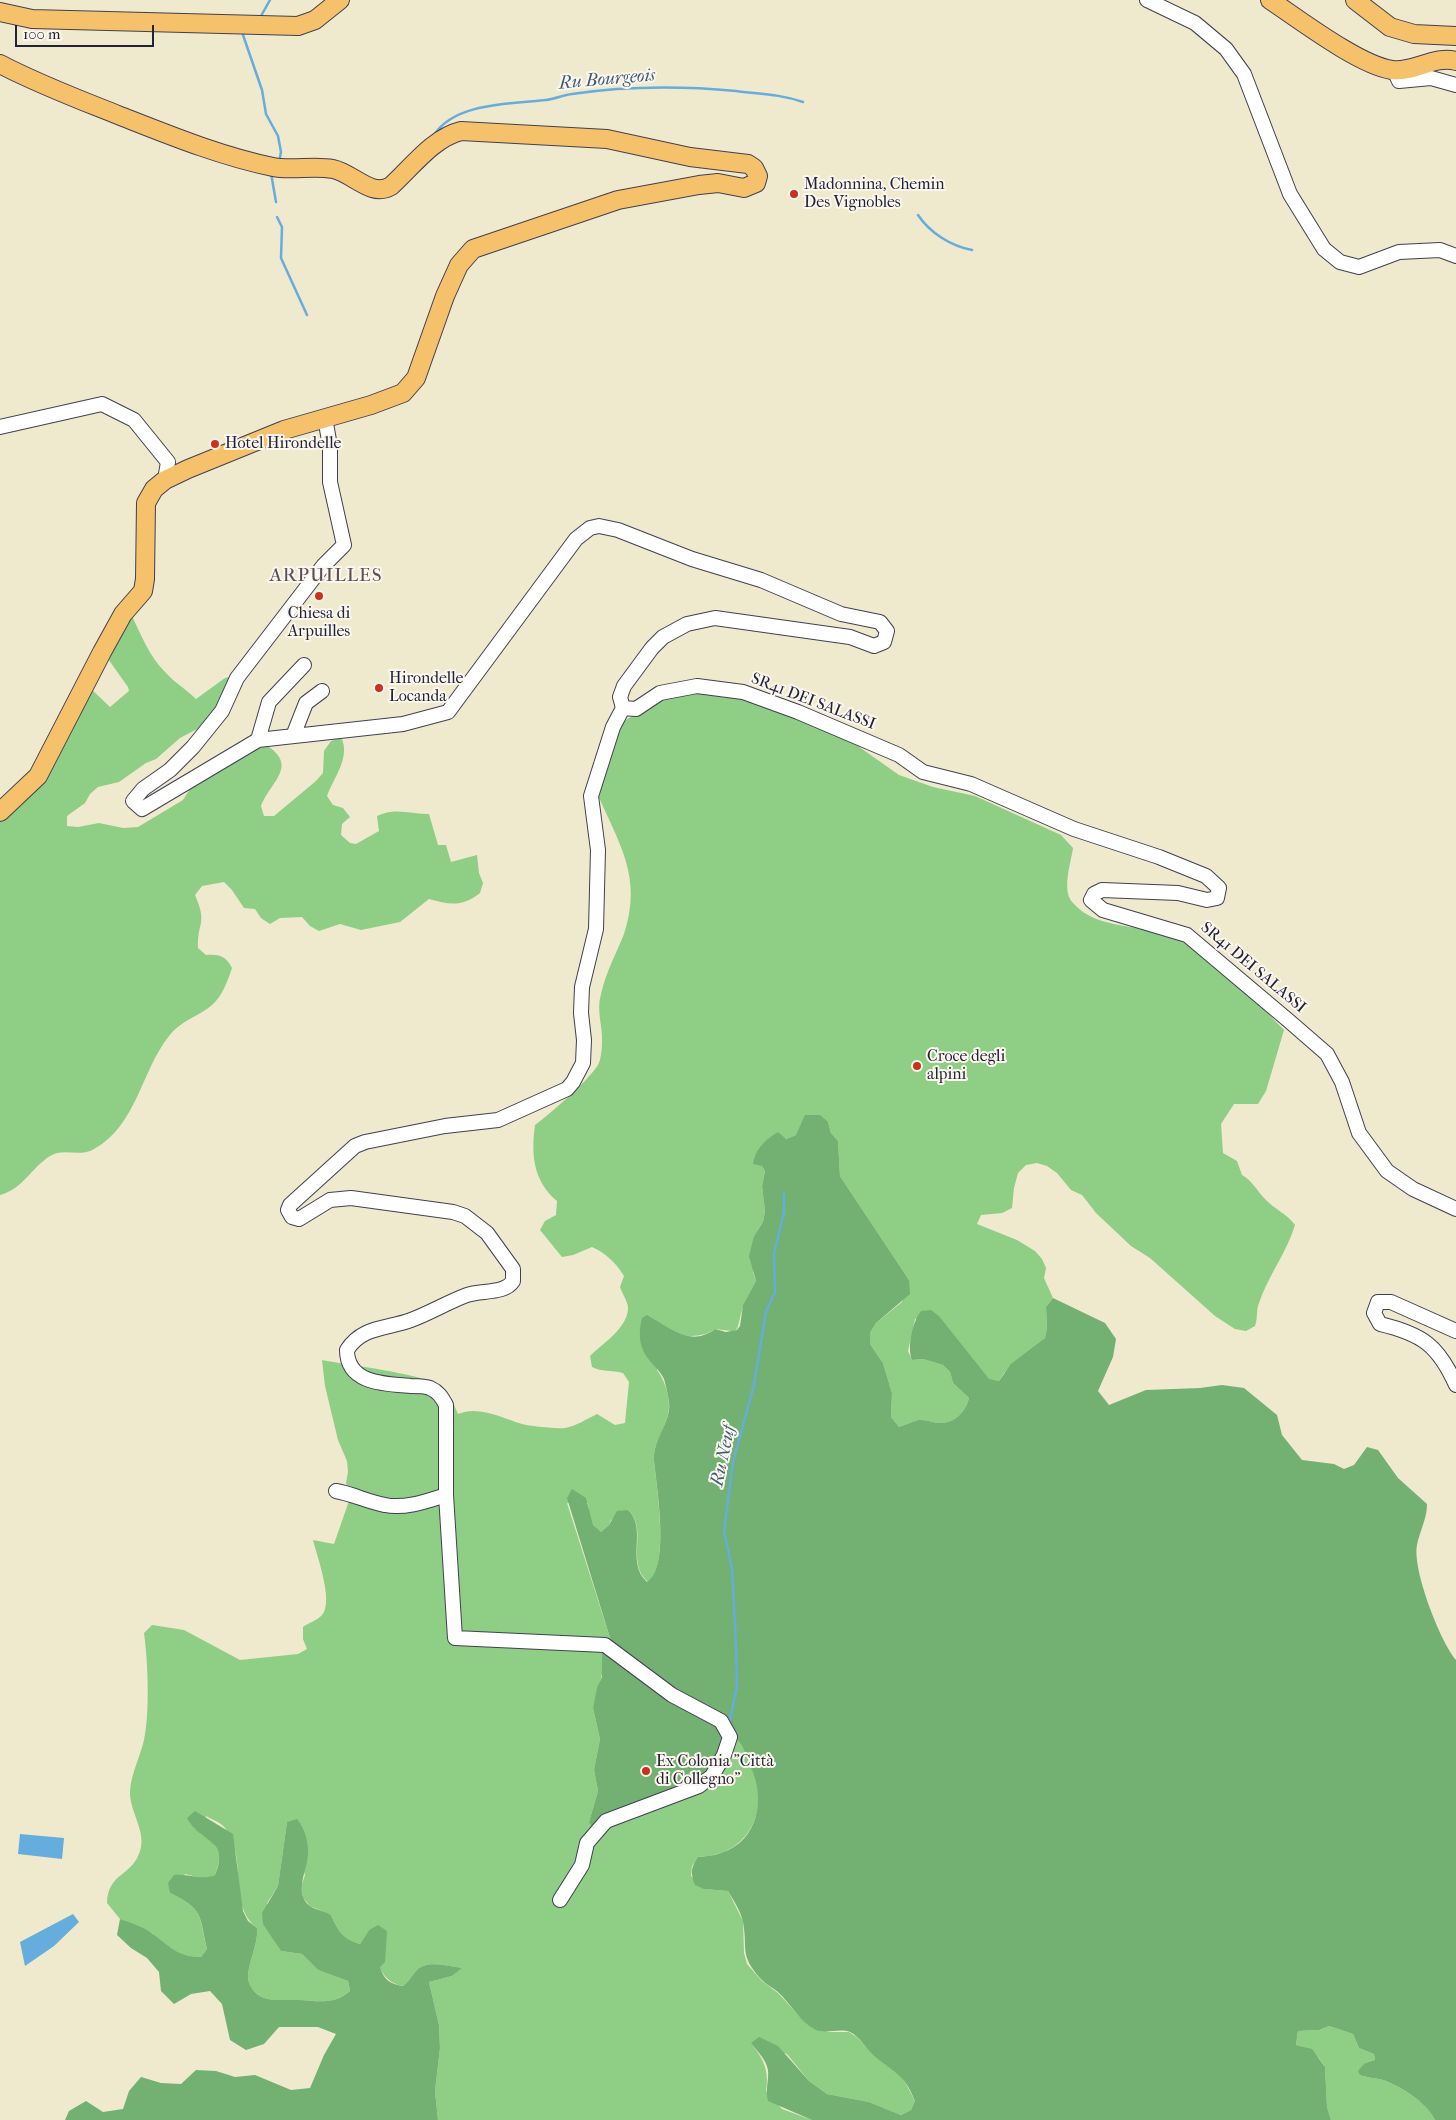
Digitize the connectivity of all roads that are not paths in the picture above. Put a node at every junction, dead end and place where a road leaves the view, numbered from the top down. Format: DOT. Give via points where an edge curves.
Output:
graph roads {
  1 [pos="340,0"];
  2 [pos="1146,0"];
  3 [pos="1270,0"];
  4 [pos="1355,0"];
  5 [pos="0,12"];
  6 [pos="1456,36"];
  7 [pos="1456,61"];
  8 [pos="0,64"];
  9 [pos="1394,70"];
  10 [pos="1456,85"];
  11 [pos="1456,256"];
  12 [pos="325,418"];
  13 [pos="0,427"];
  14 [pos="165,480"];
  15 [pos="304,665"];
  16 [pos="322,691"];
  17 [pos="623,708"];
  18 [pos="293,736"];
  19 [pos="258,740"];
  20 [pos="0,812"];
  21 [pos="1456,1210"];
  22 [pos="1456,1331"];
  23 [pos="1456,1385"];
  24 [pos="336,1491"];
  25 [pos="446,1495"];
  26 [pos="560,1900"];
  1 -- 5 [label="main road" via="315,20 298,26 32,19"];
  2 -- 11 [label="street" via="1196,23 1226,49 1240,68 1290,194 1324,249 1340,262 1359,267 1399,252 1440,250"];
  3 -- 9 [label="main road" via="1370,64"];
  4 -- 6 [label="main road" via="1390,27 1414,34"];
  7 -- 9 [label="main road" via="1440,60"];
  8 -- 12 [label="main road" via="30,80 182,141 279,168 336,170 375,190 384,190 448,134 461,132 607,140 690,157 748,164 754,168 758,176 756,183 749,187 718,183 618,200 473,248 459,265 426,360 403,393"];
  9 -- 10 [label="street" via="1399,81 1431,78"];
  12 -- 14 [label="main road" via="284,430"];
  12 -- 19 [label="street" via="330,446 330,482 344,545 323,566 237,678 222,711 193,748 133,800 142,809"];
  13 -- 14 [label="street" via="102,404 134,420 168,462"];
  14 -- 20 [label="main road" via="154,489 146,503 142,591 123,614 38,776"];
  15 -- 19 [label="street" via="269,702"];
  16 -- 18 [label="street" via="306,703"];
  17 -- 18 [label="street" via="620,697 624,686 652,648 663,637 687,624 715,618 850,637 874,646 884,642 887,631 880,622 840,614 761,580 599,526 590,528 576,539 448,712 396,725"];
  17 -- 21 [label="street, SR41 DEI SALASSI" via="636,710 660,694 697,686 744,692 899,755 923,772 971,784 1074,829 1206,876 1218,888 1217,898 1207,900 1178,893 1102,890 1091,900 1103,910 1187,935 1289,1021 1327,1054 1342,1082 1359,1133 1387,1172"];
  17 -- 25 [label="street" via="613,728 591,796 598,850 596,928 582,987 583,1063 574,1082 566,1089 498,1120 445,1126 355,1146 288,1208 290,1216 297,1219 330,1200 351,1198 453,1212 479,1224 498,1245 512,1269 513,1281 508,1287 467,1295 409,1321 371,1330 361,1335 347,1350 347,1362 355,1374 373,1381 429,1387 440,1394 446,1406"];
  18 -- 19 [label="street"];
  22 -- 23 [label="street" via="1391,1302 1378,1302 1374,1314 1380,1324 1405,1330 1434,1347"];
  24 -- 25 [label="street" via="386,1505 416,1504"];
  25 -- 26 [label="street" via="455,1638 605,1645 672,1695 721,1721 730,1737 712,1776 699,1786 606,1821 587,1843 582,1865"];
}
